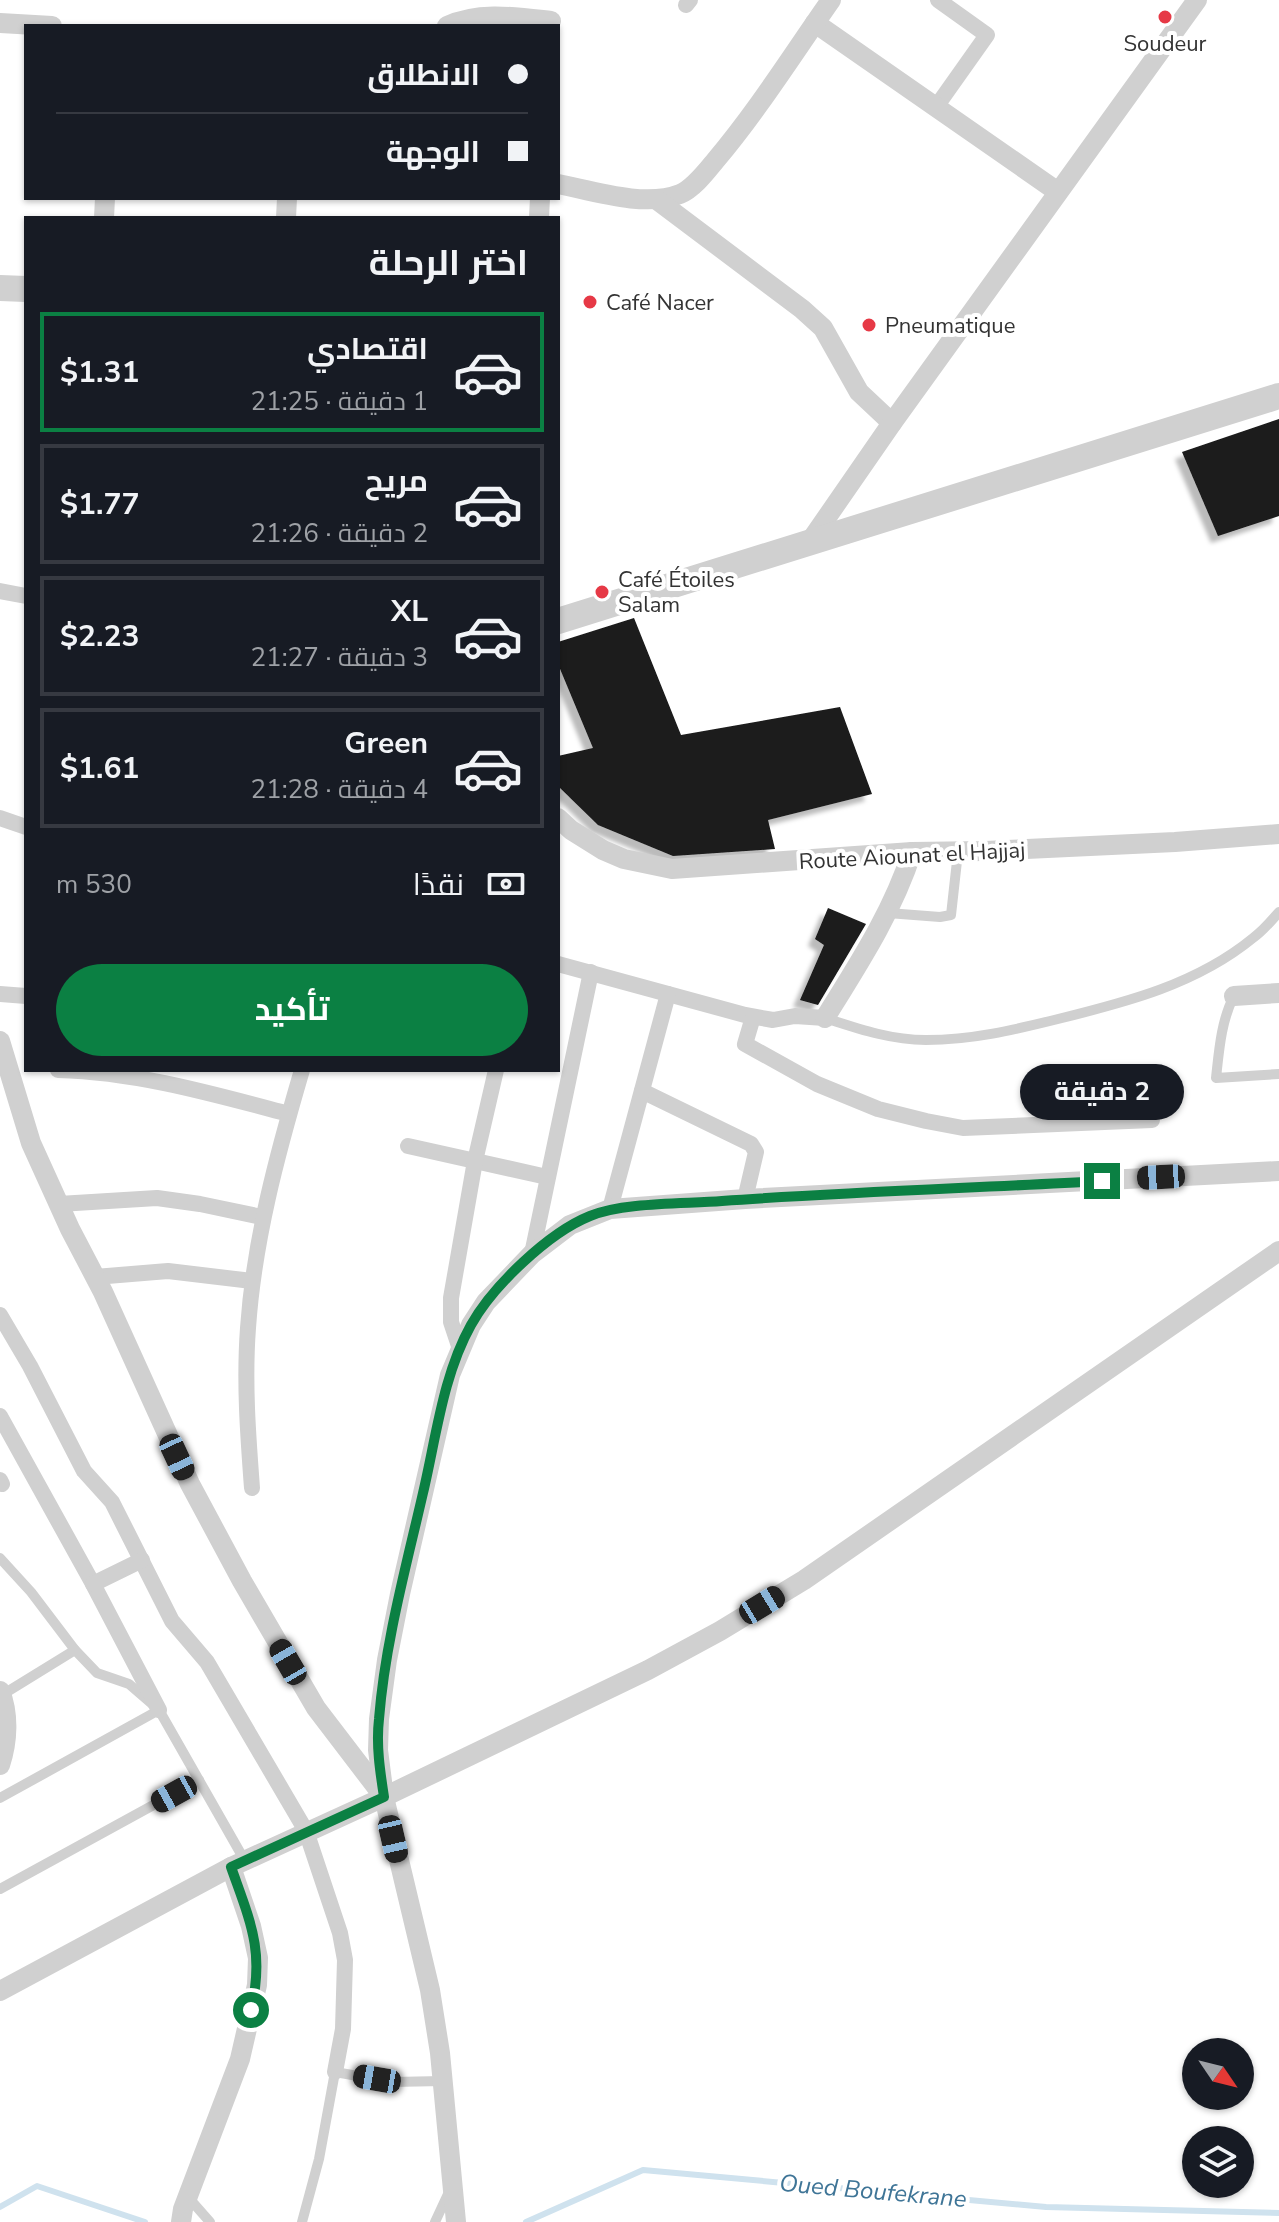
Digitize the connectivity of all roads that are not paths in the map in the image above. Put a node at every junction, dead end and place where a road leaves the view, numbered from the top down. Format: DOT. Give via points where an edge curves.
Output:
graph roads {
  1 [pos="555,0"];
  2 [pos="831,0"];
  3 [pos="938,0"];
  4 [pos="1197,0"];
  5 [pos="0,23"];
  6 [pos="815,23"];
  7 [pos="24,24"];
  8 [pos="451,24"];
  9 [pos="550,24"];
  10 [pos="936,107"];
  11 [pos="560,184"];
  12 [pos="1058,192"];
  13 [pos="657,200"];
  14 [pos="0,288"];
  15 [pos="24,289"];
  16 [pos="1279,396"];
  17 [pos="892,423"];
  18 [pos="809,543"];
  19 [pos="0,591"];
  20 [pos="24,596"];
  21 [pos="560,620"];
  22 [pos="0,818"];
  23 [pos="560,820"];
  24 [pos="24,826"];
  25 [pos="1279,834"];
  26 [pos="912,852"];
  27 [pos="958,852"];
  28 [pos="1279,912"];
  29 [pos="888,913"];
  30 [pos="560,964"];
  31 [pos="591,972"];
  32 [pos="1279,993"];
  33 [pos="0,994"];
  34 [pos="668,994"];
  35 [pos="24,996"];
  36 [pos="1234,996"];
  37 [pos="753,1017"];
  38 [pos="825,1018"];
  39 [pos="0,1041"];
  40 [pos="17,1070"];
  41 [pos="85,1072"];
  42 [pos="301,1072"];
  43 [pos="496,1072"];
  44 [pos="1279,1074"];
  45 [pos="642,1091"];
  46 [pos="289,1114"];
  47 [pos="1152,1120"];
  48 [pos="408,1146"];
  49 [pos="475,1161"];
  50 [pos="1279,1171"];
  51 [pos="547,1177"];
  52 [pos="745,1199"];
  53 [pos="59,1204"];
  54 [pos="610,1209"];
  55 [pos="262,1217"];
  56 [pos="1279,1251"];
  57 [pos="532,1254"];
  58 [pos="95,1277"];
  59 [pos="252,1281"];
  60 [pos="0,1315"];
  61 [pos="460,1349"];
  62 [pos="0,1416"];
  63 [pos="252,1488"];
  64 [pos="0,1558"];
  65 [pos="142,1560"];
  66 [pos="93,1584"];
  67 [pos="75,1650"];
  68 [pos="1,1693"];
  69 [pos="159,1710"];
  70 [pos="0,1765"];
  71 [pos="199,1780"];
  72 [pos="384,1797"];
  73 [pos="0,1798"];
  74 [pos="306,1831"];
  75 [pos="238,1864"];
  76 [pos="0,1889"];
  77 [pos="0,1991"];
  78 [pos="335,2072"];
  79 [pos="443,2081"];
  80 [pos="452,2181"];
  81 [pos="184,2209"];
  82 [pos="210,2222"];
  83 [pos="302,2222"];
  84 [pos="435,2222"];
  85 [pos="456,2222"];
  1 -- 9 [label="street"];
  2 -- 6 [label="street"];
  3 -- 10 [label="street" via="987,35"];
  4 -- 12 [label="street"];
  5 -- 7 [label="street"];
  6 -- 10 [label="street"];
  6 -- 13 [label="street" via="704,174 682,193"];
  8 -- 9 [label="street" via="478,16"];
  10 -- 12 [label="street"];
  11 -- 13 [label="street"];
  12 -- 17 [label="street"];
  13 -- 17 [label="street" via="823,328 859,392"];
  14 -- 15 [label="street"];
  16 -- 18 [label="street"];
  17 -- 18 [label="street"];
  18 -- 21 [label="street"];
  19 -- 20 [label="street"];
  22 -- 24 [label="street"];
  23 -- 26 [label="street, Route Aiounat el Hajjaj" via="603,850 672,869"];
  25 -- 27 [label="street, Route Aiounat el Hajjaj"];
  26 -- 27 [label="street, Route Aiounat el Hajjaj"];
  26 -- 29 [label="street"];
  27 -- 29 [label="lane" via="951,915"];
  28 -- 38 [label="lane" via="1254,938 1184,981 1000,1033 925,1040 892,1037"];
  29 -- 38 [label="street"];
  30 -- 31 [label="street"];
  31 -- 34 [label="street"];
  31 -- 51 [label="street"];
  32 -- 36 [label="street"];
  33 -- 35 [label="street"];
  34 -- 37 [label="street"];
  34 -- 45 [label="street"];
  36 -- 44 [label="lane" via="1216,1078"];
  37 -- 38 [label="street"];
  37 -- 47 [label="street" via="745,1044 817,1084 878,1109 963,1128"];
  39 -- 40 [label="street"];
  40 -- 53 [label="street" via="31,1143"];
  41 -- 46 [label="street" via="175,1086"];
  42 -- 46 [label="street"];
  43 -- 49 [label="street"];
  45 -- 52 [label="street" via="751,1144 756,1152"];
  45 -- 54 [label="street"];
  46 -- 55 [label="street"];
  48 -- 49 [label="street"];
  49 -- 51 [label="street"];
  49 -- 61 [label="street" via="451,1298 451,1322"];
  50 -- 52 [label="street"];
  51 -- 57 [label="street"];
  52 -- 54 [label="street"];
  53 -- 55 [label="street" via="157,1198"];
  53 -- 58 [label="street"];
  54 -- 57 [label="street" via="570,1225"];
  55 -- 59 [label="street"];
  56 -- 72 [label="street" via="804,1580 648,1670"];
  57 -- 61 [label="street" via="486,1302"];
  58 -- 59 [label="street" via="168,1271"];
  58 -- 72 [label="street" via="211,1527 316,1708"];
  59 -- 63 [label="street" via="246,1377"];
  60 -- 65 [label="street" via="84,1471 112,1502"];
  61 -- 72 [label="street" via="387,1660 378,1734"];
  62 -- 66 [label="street"];
  64 -- 67 [label="lane"];
  65 -- 66 [label="street"];
  65 -- 74 [label="street" via="172,1621 207,1662"];
  66 -- 69 [label="street"];
  67 -- 68 [label="lane"];
  67 -- 69 [label="lane" via="97,1673 129,1684"];
  68 -- 70 [label="street" via="6,1734"];
  69 -- 71 [label="lane"];
  69 -- 73 [label="lane"];
  71 -- 75 [label="lane"];
  71 -- 76 [label="lane"];
  72 -- 74 [label="street"];
  72 -- 79 [label="street" via="430,1990"];
  74 -- 75 [label="street"];
  74 -- 78 [label="street" via="345,1960 343,2029"];
  75 -- 77 [label="street"];
  75 -- 81 [label="street" via="258,1958 257,1985 240,2059"];
  78 -- 79 [label="lane" via="392,2082"];
  78 -- 83 [label="lane"];
  79 -- 80 [label="street"];
  80 -- 84 [label="lane"];
  80 -- 85 [label="street"];
  81 -- 82 [label="lane"];
}
